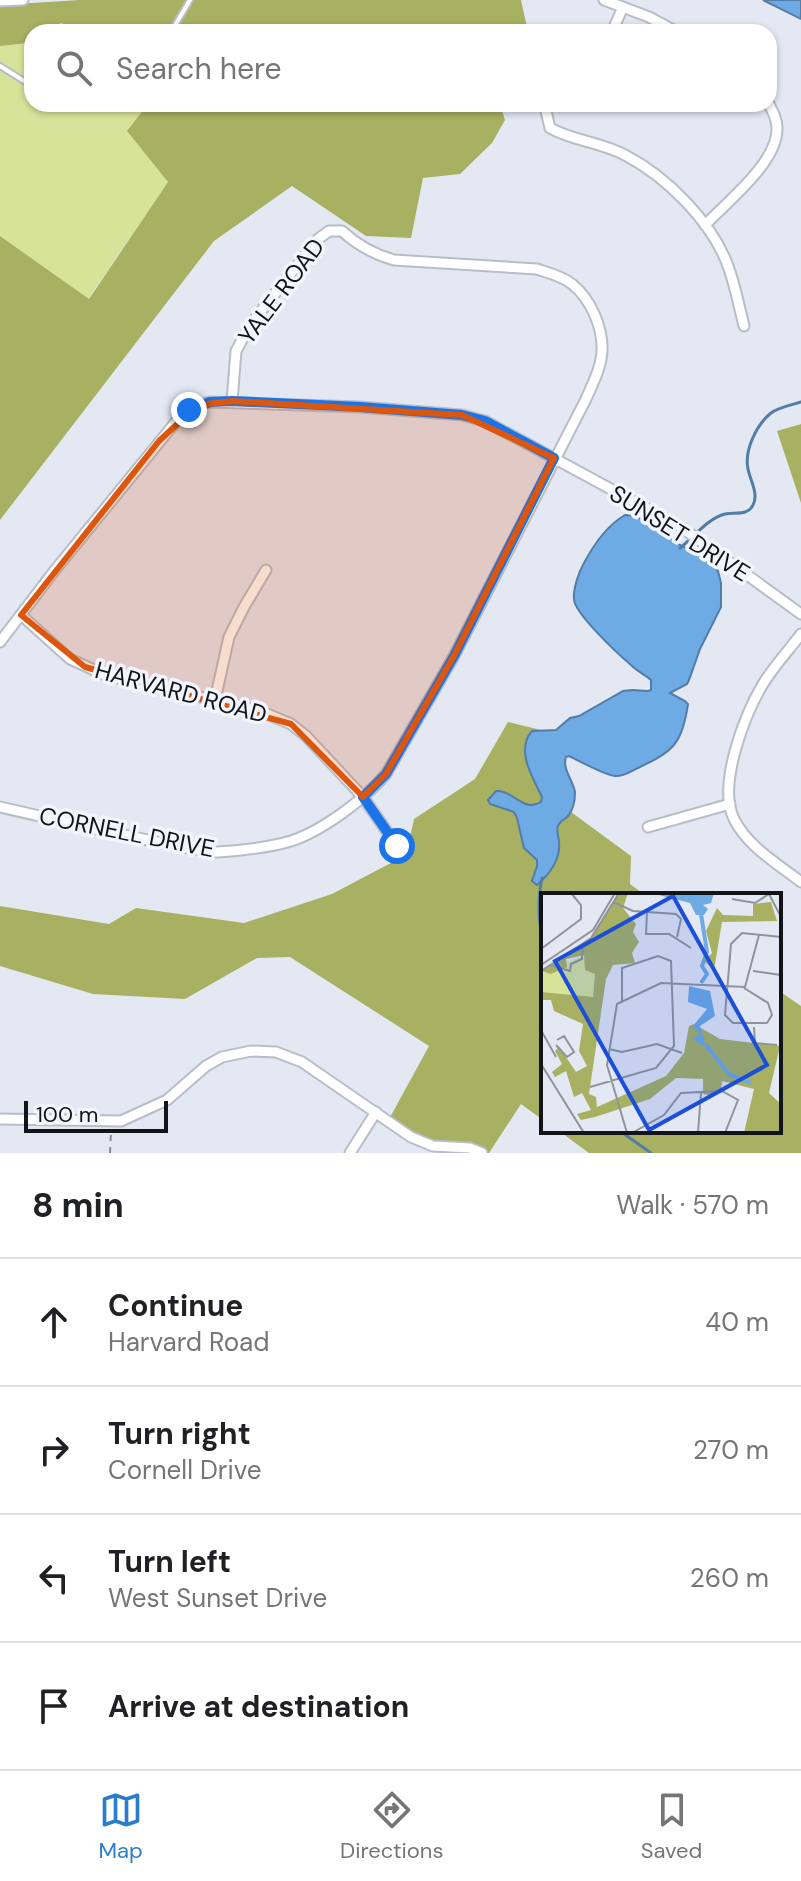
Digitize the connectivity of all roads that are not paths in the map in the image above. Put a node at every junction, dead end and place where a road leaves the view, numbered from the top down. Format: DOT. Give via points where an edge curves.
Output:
graph roads {
  1 [pos="23,0"];
  2 [pos="190,0"];
  3 [pos="604,0"];
  4 [pos="0,1"];
  5 [pos="623,7"];
  6 [pos="176,24"];
  7 [pos="616,24"];
  8 [pos="662,24"];
  9 [pos="0,66"];
  10 [pos="24,81"];
  11 [pos="547,112"];
  12 [pos="772,112"];
  13 [pos="705,225"];
  14 [pos="329,231"];
  15 [pos="744,326"];
  16 [pos="232,401"];
  17 [pos="554,458"];
  18 [pos="266,570"];
  19 [pos="801,614"];
  20 [pos="21,615"];
  21 [pos="801,634"];
  22 [pos="0,642"];
  23 [pos="215,700"];
  24 [pos="363,797"];
  25 [pos="730,804"];
  26 [pos="0,807"];
  27 [pos="648,827"];
  28 [pos="397,846"];
  29 [pos="801,882"];
  30 [pos="376,1112"];
  31 [pos="0,1119"];
  32 [pos="350,1153"];
  33 [pos="482,1153"];
  1 -- 4 [label="street"];
  2 -- 6 [label="lane"];
  3 -- 5 [label="street"];
  5 -- 7 [label="street"];
  5 -- 8 [label="street"];
  9 -- 10 [label="lane"];
  11 -- 13 [label="street" via="550,128 626,155 660,177"];
  12 -- 13 [label="street" via="775,145 768,159"];
  13 -- 15 [label="street" via="728,267"];
  14 -- 16 [label="street, YALE ROAD" via="250,325 236,351"];
  14 -- 17 [label="street, CORNELL DRIVE" via="342,231 375,254 394,260 537,269 574,285 601,332 602,353 586,399"];
  16 -- 17 [label="street, SUNSET DRIVE" via="462,415 485,421"];
  16 -- 20 [label="street, SUNSET DRIVE" via="198,405 179,418"];
  17 -- 19 [label="street, SUNSET DRIVE" via="681,527"];
  17 -- 24 [label="street, CORNELL DRIVE" via="454,656 386,774"];
  18 -- 23 [label="street" via="229,637"];
  20 -- 22 [label="street, SUNSET DRIVE"];
  20 -- 23 [label="street, HARVARD ROAD" via="85,667"];
  21 -- 25 [label="street" via="765,681 744,723 730,774"];
  23 -- 24 [label="street, HARVARD ROAD" via="291,724"];
  24 -- 26 [label="street, CORNELL DRIVE" via="292,841 216,852"];
  24 -- 28 [label="street, HARVARD ROAD"];
  25 -- 27 [label="street"];
  25 -- 29 [label="street" via="749,841"];
  30 -- 31 [label="street" via="302,1062 276,1052 251,1051 222,1057 167,1100 121,1121"];
  30 -- 32 [label="street"];
  30 -- 33 [label="street" via="433,1146"];
}
